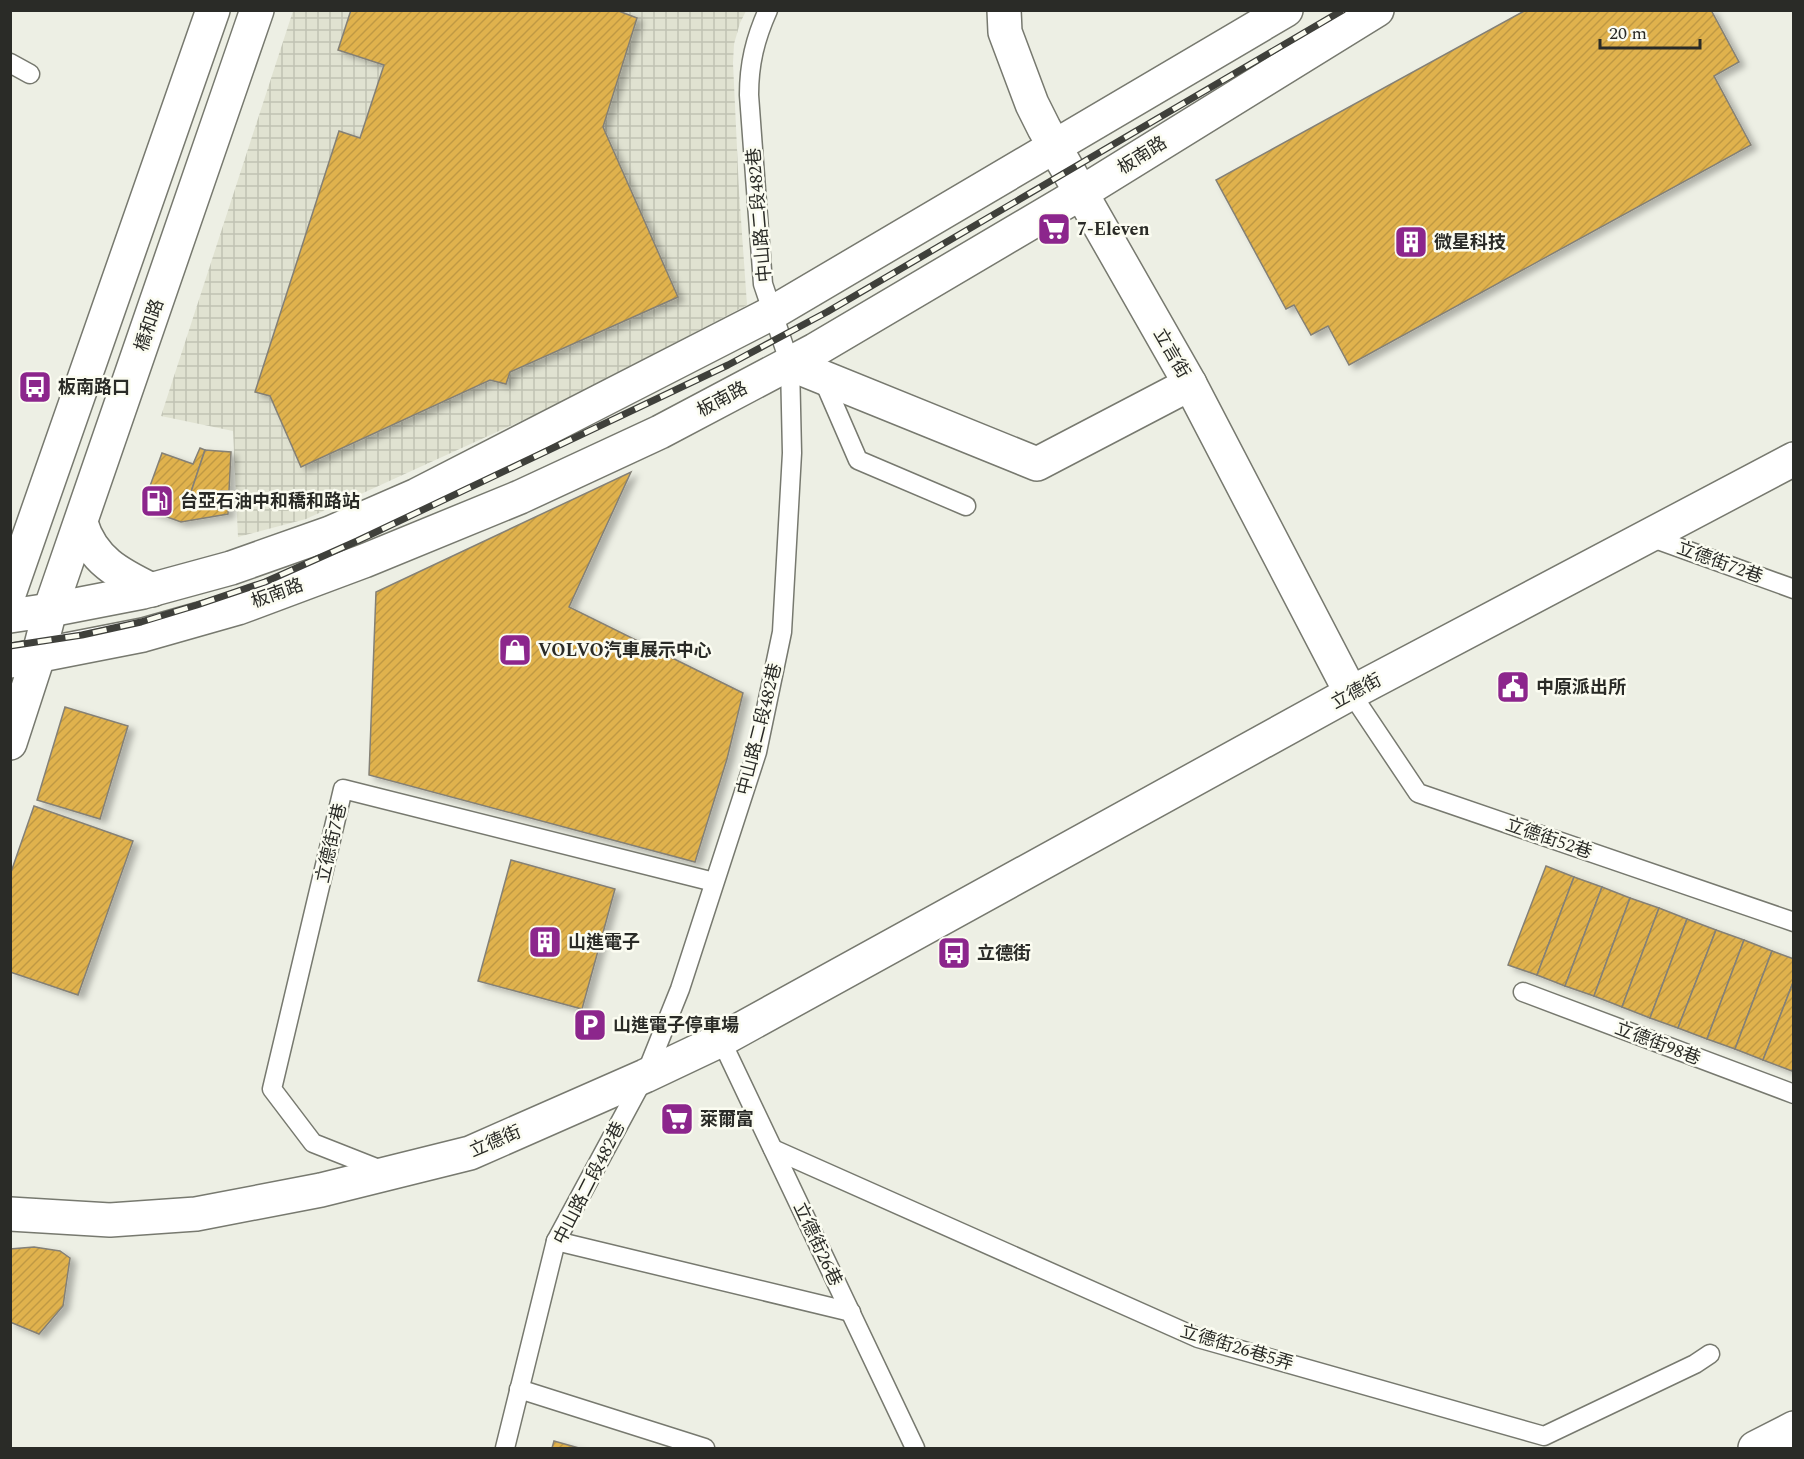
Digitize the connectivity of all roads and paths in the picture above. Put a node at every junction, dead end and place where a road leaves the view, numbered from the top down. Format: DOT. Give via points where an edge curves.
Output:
graph roads {
  1 [pos="213,10"];
  2 [pos="257,10"];
  3 [pos="768,10"];
  4 [pos="1004,10"];
  5 [pos="1286,10"];
  6 [pos="1377,10"];
  7 [pos="10,63"];
  8 [pos="30,74"];
  9 [pos="1056,146"];
  10 [pos="1081,193"];
  11 [pos="772,313"];
  12 [pos="790,364"];
  13 [pos="822,377"];
  14 [pos="1190,384"];
  15 [pos="1794,459"];
  16 [pos="966,506"];
  17 [pos="81,523"];
  18 [pos="1647,536"];
  19 [pos="1794,589"];
  20 [pos="152,590"];
  21 [pos="10,591"];
  22 [pos="50,610"];
  23 [pos="10,616"];
  24 [pos="24,659"];
  25 [pos="1351,693"];
  26 [pos="10,743"];
  27 [pos="714,882"];
  28 [pos="1794,922"];
  29 [pos="1523,992"];
  30 [pos="721,1040"];
  31 [pos="645,1076"];
  32 [pos="1794,1095"];
  33 [pos="773,1149"];
  34 [pos="389,1173"];
  35 [pos="10,1214"];
  36 [pos="556,1241"];
  37 [pos="850,1312"];
  38 [pos="1710,1354"];
  39 [pos="519,1389"];
  40 [pos="1794,1428"];
  41 [pos="505,1449"];
  42 [pos="705,1449"];
  43 [pos="915,1449"];
  44 [pos="1755,1449"];
  1 -- 21 [label="street"];
  2 -- 17 [label="street, 橋和路"];
  3 -- 11 [label="lane, 中山路二段482巷" via="753,51 749,95 763,284"];
  4 -- 9 [label="street, 立言街" via="1005,32 1032,104"];
  5 -- 9 [label="street"];
  6 -- 10 [label="street, 板南路"];
  7 -- 8 [label="lane"];
  9 -- 10 [label="street, 立言街"];
  9 -- 11 [label="street"];
  10 -- 12 [label="street, 板南路"];
  10 -- 14 [label="street, 立言街"];
  11 -- 12 [label="lane, 中山路二段482巷"];
  11 -- 20 [label="street" via="417,495 319,537"];
  12 -- 13 [label="street"];
  12 -- 24 [label="street, 板南路" via="660,432 530,492 364,561 238,608 143,635"];
  12 -- 27 [label="lane, 中山路二段482巷" via="792,453 782,632 757,752"];
  13 -- 14 [label="street" via="1037,464"];
  13 -- 16 [label="lane" via="858,460"];
  14 -- 25 [label="street, 立言街"];
  15 -- 18 [label="street, 立德街"];
  17 -- 20 [label="street" via="96,554 126,577"];
  17 -- 22 [label="street, 橋和路"];
  18 -- 19 [label="lane, 立德街72巷"];
  18 -- 25 [label="street, 立德街"];
  20 -- 22 [label="street"];
  22 -- 23 [label="street"];
  22 -- 24 [label="street, 橋和路"];
  24 -- 26 [label="street, 橋和路"];
  25 -- 28 [label="lane, 立德街52巷" via="1418,793"];
  25 -- 30 [label="street, 立德街"];
  27 -- 31 [label="lane, 中山路二段482巷" via="680,989"];
  27 -- 34 [label="lane, 立德街7巷" via="343,789 272,1089 314,1143"];
  29 -- 32 [label="lane, 立德街98巷"];
  30 -- 31 [label="street, 立德街"];
  30 -- 33 [label="lane, 立德街26巷"];
  31 -- 34 [label="street, 立德街" via="470,1153"];
  31 -- 36 [label="lane, 中山路二段482巷"];
  33 -- 37 [label="lane, 立德街26巷"];
  33 -- 38 [label="lane, 立德街26巷5弄" via="1198,1338 1544,1436"];
  34 -- 35 [label="street, 立德街" via="196,1215 110,1220"];
  36 -- 37 [label="lane"];
  36 -- 39 [label="lane, 中山路二段482巷"];
  37 -- 43 [label="lane, 立德街26巷"];
  39 -- 41 [label="lane, 中山路二段482巷"];
  39 -- 42 [label="lane"];
  40 -- 44 [label="street"];
}
